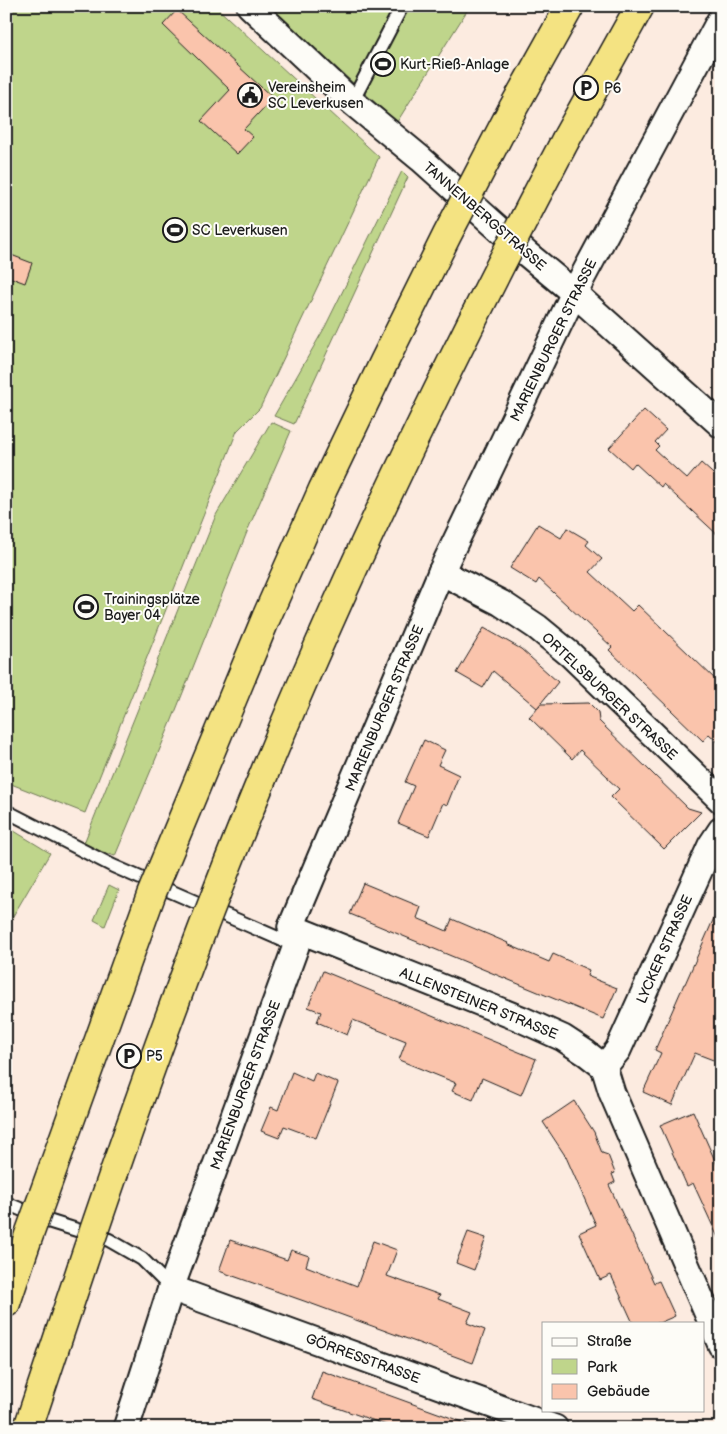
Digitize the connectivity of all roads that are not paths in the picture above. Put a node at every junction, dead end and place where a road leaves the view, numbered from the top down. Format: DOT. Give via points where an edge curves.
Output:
graph roads {
  1 [pos="250,6"];
  2 [pos="402,6"];
  3 [pos="570,6"];
  4 [pos="640,6"];
  5 [pos="721,18"];
  6 [pos="352,102"];
  7 [pos="574,293"];
  8 [pos="721,425"];
  9 [pos="441,572"];
  10 [pos="721,800"];
  11 [pos="6,811"];
  12 [pos="721,830"];
  13 [pos="293,937"];
  14 [pos="604,1067"];
  15 [pos="6,1203"];
  16 [pos="170,1288"];
  17 [pos="6,1303"];
  18 [pos="721,1345"];
  19 [pos="28,1428"];
  20 [pos="126,1428"];
  21 [pos="555,1428"];
  1 -- 6 [label="street, TANNENBERGSTRASSE"];
  2 -- 6 [label="lane"];
  3 -- 17 [label="highway, bridge" via="447,235 388,353 266,618 151,896"];
  4 -- 19 [label="highway, bridge" via="492,280 385,499 319,644 212,903 121,1152"];
  5 -- 7 [label="street, MARIENBURGER STRASSE"];
  6 -- 7 [label="street, TANNENBERGSTRASSE"];
  7 -- 8 [label="street, TANNENBERGSTRASSE"];
  7 -- 9 [label="street, MARIENBURGER STRASSE"];
  9 -- 10 [label="street, ORTELSBURGER STRASSE" via="502,603 536,627 570,655"];
  9 -- 13 [label="street, MARIENBURGER STRASSE"];
  11 -- 13 [label="lane" via="129,873"];
  12 -- 14 [label="street, LYCKER STRASSE" via="711,844 618,1050"];
  13 -- 14 [label="street, ALLENSTEINER STRASSE" via="521,1019 563,1038"];
  13 -- 16 [label="street, MARIENBURGER STRASSE"];
  14 -- 18 [label="street" via="616,1102"];
  15 -- 16 [label="lane" via="48,1221 109,1240 142,1259"];
  16 -- 20 [label="street, MARIENBURGER STRASSE"];
  16 -- 21 [label="street, GÖRRESSTRASSE"];
}
